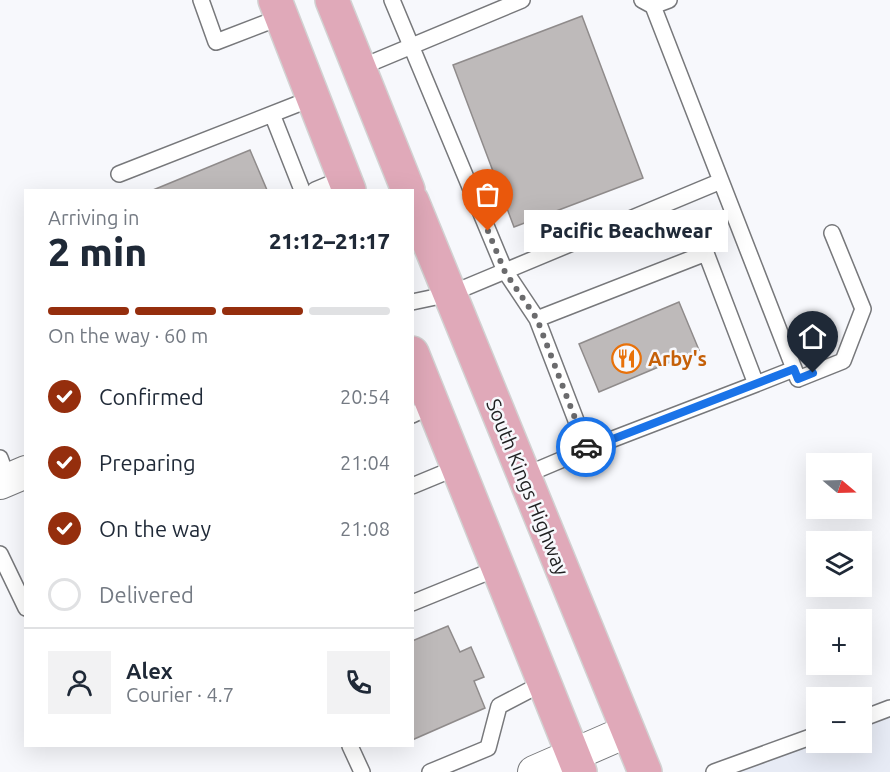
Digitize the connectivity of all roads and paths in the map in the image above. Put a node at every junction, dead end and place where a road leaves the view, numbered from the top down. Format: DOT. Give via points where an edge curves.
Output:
graph roads {
  1 [pos="201,0"];
  2 [pos="332,0"];
  3 [pos="392,0"];
  4 [pos="522,0"];
  5 [pos="669,0"];
  6 [pos="647,3"];
  7 [pos="278,8"];
  8 [pos="412,47"];
  9 [pos="360,68"];
  10 [pos="313,98"];
  11 [pos="272,114"];
  12 [pos="119,174"];
  13 [pos="721,181"];
  14 [pos="336,186"];
  15 [pos="302,189"];
  16 [pos="408,189"];
  17 [pos="414,206"];
  18 [pos="832,233"];
  19 [pos="505,272"];
  20 [pos="450,294"];
  21 [pos="414,302"];
  22 [pos="537,319"];
  23 [pos="414,363"];
  24 [pos="794,369"];
  25 [pos="756,384"];
  26 [pos="423,410"];
  27 [pos="587,449"];
  28 [pos="458,467"];
  29 [pos="523,476"];
  30 [pos="414,485"];
  31 [pos="0,554"];
  32 [pos="498,568"];
  33 [pos="414,602"];
  34 [pos="24,604"];
  35 [pos="543,682"];
  36 [pos="890,708"];
  37 [pos="872,714"];
  38 [pos="628,731"];
  39 [pos="806,739"];
  40 [pos="351,747"];
  41 [pos="576,763"];
  42 [pos="450,768"];
  43 [pos="362,772"];
  44 [pos="430,772"];
  45 [pos="534,772"];
  46 [pos="645,772"];
  47 [pos="717,772"];
  1 -- 7 [label="lane" via="216,42"];
  2 -- 9 [label="main road"];
  3 -- 8 [label="lane"];
  4 -- 8 [label="lane"];
  5 -- 6 [label="lane"];
  6 -- 13 [label="lane"];
  7 -- 10 [label="main road"];
  8 -- 9 [label="lane"];
  8 -- 19 [label="lane"];
  9 -- 16 [label="main road"];
  10 -- 11 [label="lane"];
  10 -- 14 [label="main road"];
  11 -- 12 [label="lane"];
  11 -- 15 [label="lane"];
  13 -- 19 [label="lane"];
  13 -- 24 [label="lane"];
  17 -- 20 [label="main road, South Kings Highway"];
  18 -- 24 [label="lane" via="863,309 843,361 798,379"];
  19 -- 20 [label="lane"];
  19 -- 22 [label="lane"];
  20 -- 21 [label="lane"];
  20 -- 29 [label="main road, South Kings Highway"];
  22 -- 25 [label="lane" via="706,253"];
  22 -- 27 [label="lane"];
  23 -- 26 [label="main road"];
  24 -- 25 [label="lane"];
  25 -- 27 [label="lane"];
  26 -- 28 [label="main road"];
  27 -- 29 [label="lane"];
  28 -- 30 [label="lane"];
  28 -- 32 [label="main road"];
  29 -- 38 [label="main road, South Kings Highway"];
  31 -- 34 [label="lane"];
  32 -- 33 [label="lane"];
  32 -- 35 [label="main road"];
  35 -- 41 [label="main road"];
  35 -- 42 [label="lane" via="499,706 488,748"];
  36 -- 37 [label="lane"];
  38 -- 41 [label="street"];
  38 -- 46 [label="main road, South Kings Highway"];
  39 -- 47 [label="lane"];
  40 -- 43 [label="lane"];
  41 -- 45 [label="street"];
  42 -- 44 [label="lane"];
}
